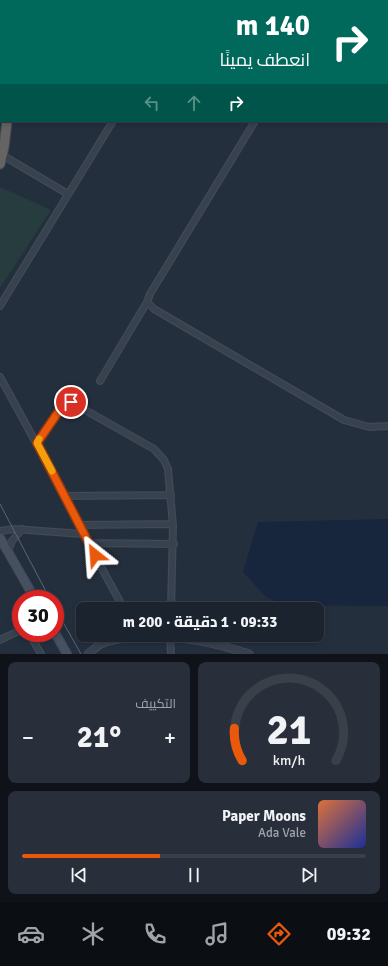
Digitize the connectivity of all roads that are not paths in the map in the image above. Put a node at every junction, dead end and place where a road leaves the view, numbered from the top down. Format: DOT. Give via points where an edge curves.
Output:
graph roads {
  1 [pos="6,122"];
  2 [pos="112,122"];
  3 [pos="254,122"];
  4 [pos="1,159"];
  5 [pos="68,194"];
  6 [pos="148,302"];
  7 [pos="0,306"];
  8 [pos="0,377"];
  9 [pos="100,380"];
  10 [pos="388,426"];
  11 [pos="37,443"];
  12 [pos="170,495"];
  13 [pos="65,496"];
  14 [pos="173,524"];
  15 [pos="79,525"];
  16 [pos="22,529"];
  17 [pos="0,531"];
  18 [pos="83,534"];
  19 [pos="0,538"];
  20 [pos="88,543"];
  21 [pos="174,544"];
  22 [pos="8,551"];
  23 [pos="30,590"];
  24 [pos="119,602"];
  25 [pos="171,602"];
  26 [pos="12,634"];
  27 [pos="0,640"];
  28 [pos="34,642"];
  29 [pos="60,642"];
  30 [pos="108,642"];
  31 [pos="170,642"];
  32 [pos="202,642"];
  33 [pos="104,643"];
  34 [pos="41,654"];
  35 [pos="67,654"];
  36 [pos="88,654"];
  37 [pos="171,654"];
  38 [pos="249,654"];
  1 -- 4 [label="highway"];
  2 -- 5 [label="street"];
  3 -- 6 [label="street" via="150,294"];
  4 -- 5 [label="street"];
  5 -- 7 [label="street"];
  6 -- 9 [label="street"];
  6 -- 10 [label="street" via="154,310 344,420 369,427"];
  8 -- 11 [label="street"];
  11 -- 12 [label="street" via="64,404 71,402 154,449 168,469"];
  11 -- 13 [label="street"];
  12 -- 13 [label="street"];
  12 -- 14 [label="street"];
  13 -- 15 [label="street"];
  14 -- 15 [label="street"];
  14 -- 21 [label="street"];
  15 -- 18 [label="street"];
  16 -- 17 [label="street"];
  16 -- 18 [label="street"];
  16 -- 22 [label="street"];
  18 -- 20 [label="street"];
  19 -- 22 [label="main road"];
  20 -- 21 [label="street"];
  20 -- 24 [label="street"];
  21 -- 25 [label="street"];
  22 -- 23 [label="main road"];
  26 -- 27 [label="street"];
  28 -- 34 [label="street"];
  29 -- 35 [label="main road"];
  30 -- 33 [label="street"];
  31 -- 37 [label="street"];
  32 -- 38 [label="street"];
  33 -- 36 [label="street"];
}
